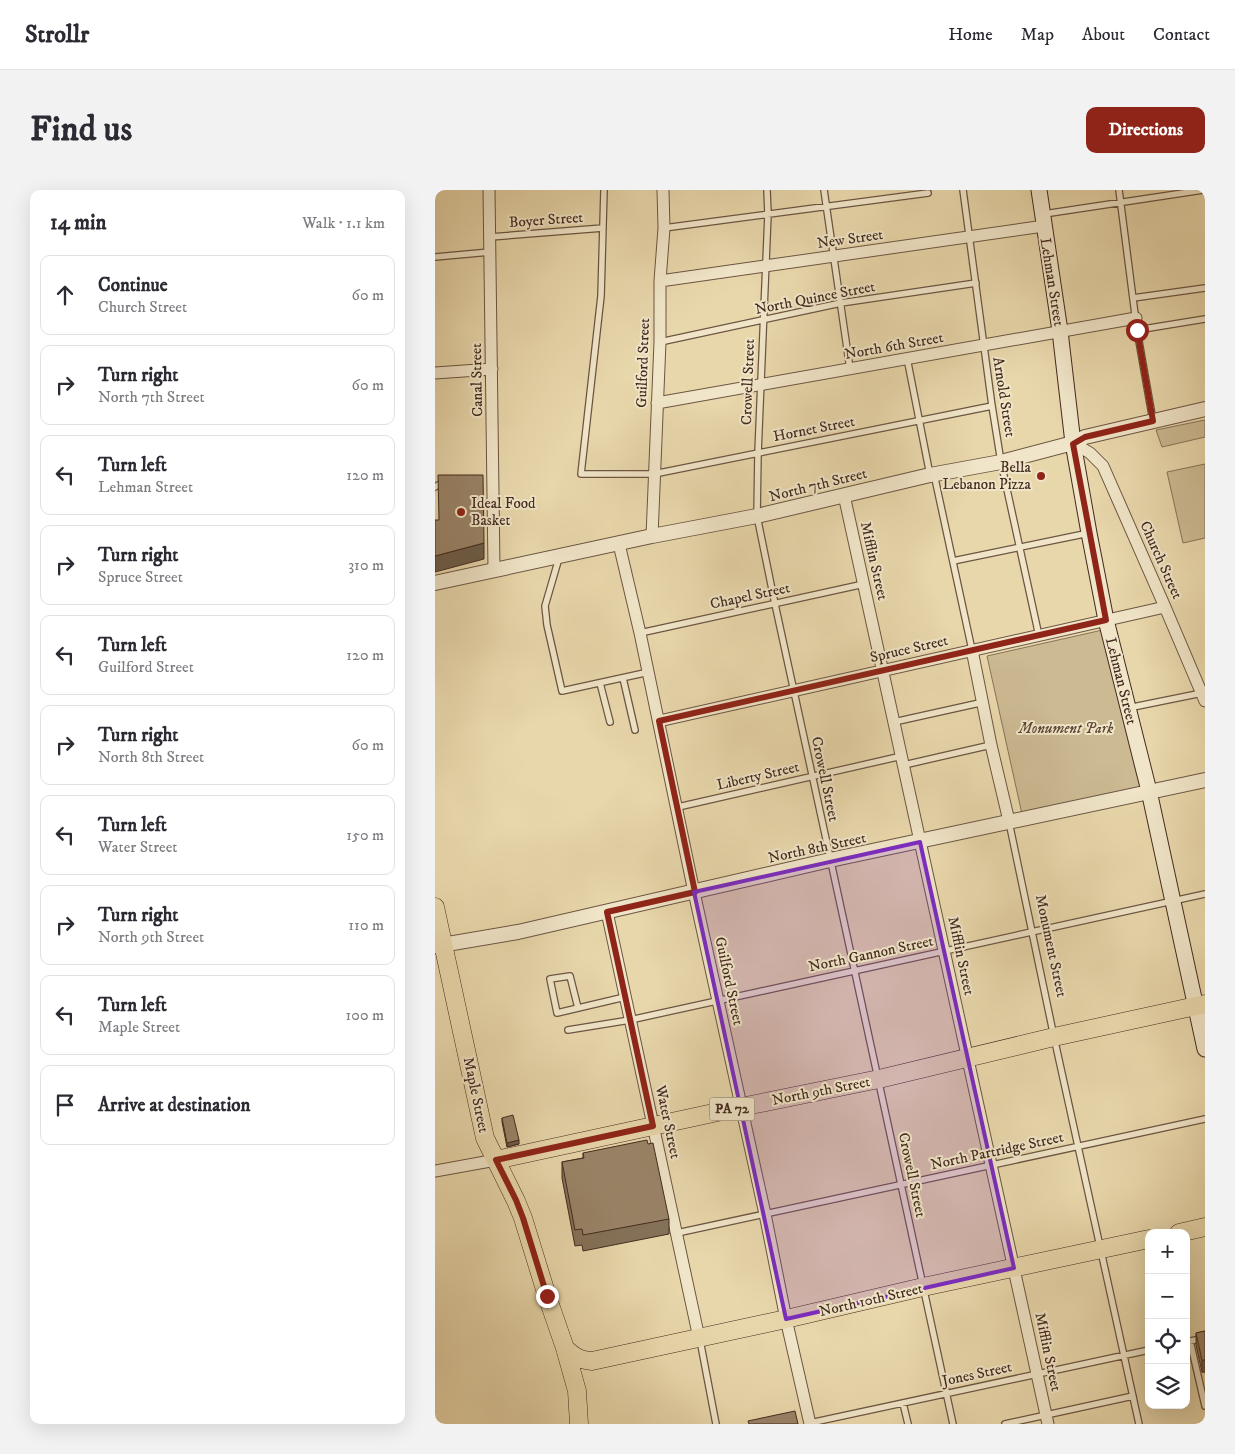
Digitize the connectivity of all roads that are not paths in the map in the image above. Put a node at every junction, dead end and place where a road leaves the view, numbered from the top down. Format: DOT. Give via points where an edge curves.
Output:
graph roads {
  1 [pos="489,190"];
  2 [pos="605,190"];
  3 [pos="663,190"];
  4 [pos="767,190"];
  5 [pos="824,190"];
  6 [pos="963,190"];
  7 [pos="1039,190"];
  8 [pos="1119,190"];
  9 [pos="1203,190"];
  10 [pos="928,193"];
  11 [pos="1121,203"];
  12 [pos="826,206"];
  13 [pos="768,214"];
  14 [pos="1043,220"];
  15 [pos="603,228"];
  16 [pos="664,228"];
  17 [pos="490,236"];
  18 [pos="969,237"];
  19 [pos="490,252"];
  20 [pos="834,256"];
  21 [pos="435,257"];
  22 [pos="766,266"];
  23 [pos="660,281"];
  24 [pos="976,283"];
  25 [pos="1205,288"];
  26 [pos="1133,298"];
  27 [pos="841,303"];
  28 [pos="1136,318"];
  29 [pos="1205,319"];
  30 [pos="763,320"];
  31 [pos="1137,330"];
  32 [pos="1060,331"];
  33 [pos="660,342"];
  34 [pos="983,345"];
  35 [pos="907,358"];
  36 [pos="850,368"];
  37 [pos="492,369"];
  38 [pos="435,373"];
  39 [pos="761,385"];
  40 [pos="657,403"];
  41 [pos="992,406"];
  42 [pos="1205,409"];
  43 [pos="919,421"];
  44 [pos="1153,421"];
  45 [pos="1073,444"];
  46 [pos="758,453"];
  47 [pos="1001,462"];
  48 [pos="654,474"];
  49 [pos="932,474"];
  50 [pos="457,485"];
  51 [pos="435,487"];
  52 [pos="844,495"];
  53 [pos="757,516"];
  54 [pos="1089,533"];
  55 [pos="652,536"];
  56 [pos="619,544"];
  57 [pos="1020,547"];
  58 [pos="559,557"];
  59 [pos="953,561"];
  60 [pos="494,570"];
  61 [pos="435,583"];
  62 [pos="864,584"];
  63 [pos="775,604"];
  64 [pos="1165,607"];
  65 [pos="1106,620"];
  66 [pos="641,633"];
  67 [pos="1039,636"];
  68 [pos="972,650"];
  69 [pos="883,670"];
  70 [pos="649,672"];
  71 [pos="623,678"];
  72 [pos="600,683"];
  73 [pos="793,690"];
  74 [pos="1203,697"];
  75 [pos="984,702"];
  76 [pos="1127,708"];
  77 [pos="659,721"];
  78 [pos="610,722"];
  79 [pos="894,722"];
  80 [pos="635,730"];
  81 [pos="991,745"];
  82 [pos="903,761"];
  83 [pos="812,777"];
  84 [pos="1205,780"];
  85 [pos="1149,791"];
  86 [pos="678,807"];
  87 [pos="1009,821"];
  88 [pos="920,842"];
  89 [pos="830,860"];
  90 [pos="695,892"];
  91 [pos="1205,894"];
  92 [pos="1173,901"];
  93 [pos="435,907"];
  94 [pos="607,912"];
  95 [pos="1033,932"];
  96 [pos="439,946"];
  97 [pos="944,951"];
  98 [pos="854,971"];
  99 [pos="625,997"];
  100 [pos="718,1000"];
  101 [pos="1200,1005"];
  102 [pos="578,1008"];
  103 [pos="630,1020"];
  104 [pos="568,1030"];
  105 [pos="1054,1037"];
  106 [pos="1205,1049"];
  107 [pos="968,1058"];
  108 [pos="879,1079"];
  109 [pos="741,1107"];
  110 [pos="1205,1119"];
  111 [pos="653,1126"];
  112 [pos="1078,1146"];
  113 [pos="496,1160"];
  114 [pos="991,1165"];
  115 [pos="435,1171"];
  116 [pos="901,1185"];
  117 [pos="765,1214"];
  118 [pos="1205,1227"];
  119 [pos="1190,1230"];
  120 [pos="677,1233"];
  121 [pos="1145,1240"];
  122 [pos="1101,1250"];
  123 [pos="1014,1268"];
  124 [pos="923,1287"];
  125 [pos="786,1319"];
  126 [pos="699,1338"];
  127 [pos="1205,1338"];
  128 [pos="1190,1342"];
  129 [pos="565,1348"];
  130 [pos="1190,1350"];
  131 [pos="1145,1351"];
  132 [pos="1124,1355"];
  133 [pos="593,1361"];
  134 [pos="1037,1374"];
  135 [pos="577,1391"];
  136 [pos="946,1393"];
  137 [pos="1133,1396"];
  138 [pos="903,1403"];
  139 [pos="1205,1406"];
  140 [pos="1047,1420"];
  141 [pos="810,1423"];
  142 [pos="579,1424"];
  143 [pos="716,1424"];
  144 [pos="908,1424"];
  145 [pos="953,1424"];
  146 [pos="1005,1424"];
  147 [pos="1139,1424"];
  1 -- 17 [label="street, Canal Street"];
  2 -- 15 [label="lane"];
  3 -- 16 [label="street, Guilford Street"];
  4 -- 13 [label="lane, Crowell Street"];
  5 -- 12 [label="lane"];
  6 -- 18 [label="lane, Arnold Street"];
  7 -- 14 [label="main road, Lehman Street"];
  8 -- 11 [label="lane"];
  9 -- 11 [label="lane, New Street"];
  10 -- 12 [label="lane"];
  11 -- 14 [label="lane, New Street"];
  11 -- 26 [label="lane"];
  12 -- 13 [label="lane"];
  12 -- 20 [label="lane"];
  13 -- 16 [label="lane"];
  13 -- 22 [label="lane, Crowell Street"];
  14 -- 18 [label="street, New Street"];
  14 -- 32 [label="main road, Lehman Street"];
  15 -- 17 [label="lane, Boyer Street"];
  15 -- 48 [label="lane, Hornet Street" via="601,296 581,474"];
  16 -- 23 [label="street, Guilford Street"];
  17 -- 19 [label="street, Canal Street"];
  18 -- 20 [label="street, New Street"];
  18 -- 24 [label="lane, Arnold Street"];
  19 -- 21 [label="lane"];
  19 -- 37 [label="street, Canal Street"];
  20 -- 22 [label="street, New Street"];
  20 -- 27 [label="lane"];
  22 -- 23 [label="street, New Street"];
  22 -- 30 [label="lane, Crowell Street"];
  23 -- 33 [label="street, Guilford Street"];
  24 -- 27 [label="lane, North Quince Street"];
  24 -- 34 [label="lane, Arnold Street"];
  25 -- 26 [label="lane"];
  26 -- 28 [label="lane"];
  27 -- 30 [label="lane, North Quince Street"];
  27 -- 36 [label="lane"];
  28 -- 31 [label="lane"];
  28 -- 32 [label="street, North 6th Street"];
  29 -- 31 [label="lane"];
  30 -- 33 [label="lane, North Quince Street"];
  30 -- 39 [label="lane, Crowell Street"];
  31 -- 44 [label="lane"];
  32 -- 34 [label="street, North 6th Street"];
  32 -- 45 [label="main road, Lehman Street"];
  33 -- 40 [label="street, Guilford Street"];
  34 -- 35 [label="street, North 6th Street"];
  34 -- 41 [label="lane, Arnold Street"];
  35 -- 36 [label="street, North 6th Street"];
  35 -- 43 [label="lane, Monument Street"];
  36 -- 39 [label="street, North 6th Street"];
  37 -- 38 [label="street"];
  37 -- 60 [label="street, Canal Street" via="489,486"];
  39 -- 40 [label="street, North 6th Street"];
  39 -- 46 [label="lane, Crowell Street"];
  40 -- 48 [label="street, Guilford Street"];
  41 -- 43 [label="lane, Hornet Street"];
  41 -- 47 [label="lane, Arnold Street"];
  42 -- 44 [label="street, North 7th Street"];
  43 -- 46 [label="lane, Hornet Street"];
  43 -- 49 [label="lane, Monument Street"];
  44 -- 45 [label="street, North 7th Street" via="1085,437"];
  45 -- 47 [label="street, North 7th Street"];
  45 -- 54 [label="main road, Lehman Street"];
  45 -- 64 [label="street, Church Street" via="1090,453 1103,466"];
  46 -- 48 [label="lane, Hornet Street"];
  46 -- 53 [label="lane, Crowell Street"];
  47 -- 49 [label="street, North 7th Street"];
  47 -- 57 [label="lane, Arnold Street"];
  48 -- 55 [label="street, Guilford Street"];
  49 -- 52 [label="street, North 7th Street"];
  49 -- 59 [label="lane, Monument Street"];
  50 -- 51 [label="lane"];
  52 -- 53 [label="street, North 7th Street"];
  52 -- 62 [label="street, Mifflin Street"];
  53 -- 55 [label="street, North 7th Street"];
  53 -- 63 [label="lane, Crowell Street"];
  54 -- 57 [label="lane"];
  54 -- 65 [label="main road, Lehman Street"];
  55 -- 56 [label="street, North 7th Street"];
  56 -- 58 [label="street, North 7th Street"];
  56 -- 66 [label="street, Guilford Street"];
  57 -- 59 [label="lane"];
  57 -- 67 [label="lane, Arnold Street"];
  58 -- 60 [label="street, North 7th Street"];
  58 -- 72 [label="lane" via="545,606 562,691"];
  59 -- 68 [label="lane, Monument Street"];
  60 -- 61 [label="street, North 7th Street"];
  62 -- 63 [label="lane, Chapel Street"];
  62 -- 69 [label="street, Mifflin Street"];
  63 -- 66 [label="lane, Chapel Street"];
  63 -- 73 [label="lane, Crowell Street"];
  64 -- 65 [label="street, Spruce Street"];
  64 -- 74 [label="street, Church Street"];
  65 -- 67 [label="street, Spruce Street"];
  65 -- 76 [label="main road, Lehman Street"];
  66 -- 70 [label="street, Guilford Street"];
  67 -- 68 [label="street, Spruce Street"];
  68 -- 69 [label="street, Spruce Street"];
  68 -- 75 [label="street, Monument Street"];
  69 -- 73 [label="street, Spruce Street"];
  69 -- 79 [label="street, Mifflin Street"];
  70 -- 71 [label="lane"];
  70 -- 77 [label="street, Guilford Street"];
  71 -- 72 [label="lane"];
  71 -- 80 [label="lane"];
  72 -- 78 [label="lane"];
  73 -- 77 [label="street, Spruce Street"];
  73 -- 83 [label="lane, Crowell Street"];
  74 -- 76 [label="lane"];
  75 -- 79 [label="lane"];
  75 -- 81 [label="street, Monument Street"];
  76 -- 85 [label="main road, Lehman Street"];
  77 -- 86 [label="street, Guilford Street"];
  79 -- 82 [label="street, Mifflin Street"];
  81 -- 82 [label="lane, Liberty Street"];
  81 -- 87 [label="street, Monument Street"];
  82 -- 83 [label="lane, Liberty Street"];
  82 -- 88 [label="street, Mifflin Street"];
  83 -- 86 [label="lane, Liberty Street"];
  83 -- 89 [label="lane, Crowell Street"];
  84 -- 85 [label="street, North 8th Street"];
  85 -- 87 [label="street, North 8th Street"];
  85 -- 92 [label="main road, Lehman Street"];
  86 -- 90 [label="street, Guilford Street"];
  87 -- 88 [label="street, North 8th Street"];
  87 -- 95 [label="lane, Monument Street"];
  88 -- 89 [label="street, North 8th Street"];
  88 -- 97 [label="street, Mifflin Street"];
  89 -- 90 [label="street, North 8th Street"];
  89 -- 98 [label="lane, Crowell Street"];
  90 -- 94 [label="street, North 8th Street"];
  90 -- 100 [label="street, Guilford Street"];
  91 -- 92 [label="lane, North Gannon Street"];
  92 -- 95 [label="lane, North Gannon Street"];
  92 -- 101 [label="main road, Lehman Street"];
  93 -- 96 [label="main road, Maple Street"];
  94 -- 96 [label="street, North 8th Street"];
  94 -- 99 [label="street, Water Street"];
  95 -- 97 [label="lane, North Gannon Street"];
  95 -- 105 [label="lane, Monument Street"];
  96 -- 113 [label="main road, Maple Street" via="485,1138"];
  97 -- 98 [label="lane, North Gannon Street"];
  97 -- 107 [label="street, Mifflin Street"];
  98 -- 100 [label="lane, North Gannon Street"];
  98 -- 108 [label="lane, Crowell Street"];
  99 -- 102 [label="lane"];
  99 -- 103 [label="street, Water Street"];
  100 -- 103 [label="lane, North Gannon Street"];
  100 -- 109 [label="street, Guilford Street"];
  101 -- 105 [label="main road, North 9th Street / PA 72"];
  101 -- 106 [label="main road, Lehman Street"];
  102 -- 102 [label="lane" via="570,976 550,979 557,1013"];
  103 -- 104 [label="lane, North Gannon Street"];
  103 -- 111 [label="street, Water Street"];
  105 -- 107 [label="main road, North 9th Street / PA 72"];
  105 -- 112 [label="lane, Monument Street"];
  107 -- 108 [label="main road, North 9th Street / PA 72"];
  107 -- 114 [label="street, Mifflin Street"];
  108 -- 109 [label="main road, North 9th Street / PA 72"];
  108 -- 116 [label="lane, Crowell Street"];
  109 -- 111 [label="main road, North 9th Street / PA 72"];
  109 -- 117 [label="street, Guilford Street"];
  110 -- 112 [label="lane, North Partridge Street"];
  111 -- 113 [label="main road, North 9th Street / PA 72"];
  111 -- 120 [label="street, Water Street"];
  112 -- 114 [label="lane, North Partridge Street"];
  112 -- 122 [label="lane, Monument Street"];
  113 -- 115 [label="street, North 9th Street"];
  113 -- 129 [label="main road, Maple Street" via="523,1218"];
  114 -- 116 [label="lane, North Partridge Street"];
  114 -- 123 [label="street, Mifflin Street"];
  116 -- 117 [label="lane, North Partridge Street"];
  116 -- 124 [label="lane, Crowell Street"];
  117 -- 120 [label="lane, North Partridge Street"];
  117 -- 125 [label="street, Guilford Street"];
  118 -- 119 [label="main road"];
  120 -- 126 [label="street, Water Street"];
  121 -- 122 [label="main road, North 10th Street"];
  122 -- 123 [label="main road, North 10th Street"];
  122 -- 132 [label="lane, Monument Street"];
  123 -- 124 [label="main road, North 10th Street"];
  123 -- 134 [label="street, Mifflin Street"];
  124 -- 125 [label="main road, North 10th Street"];
  124 -- 136 [label="lane, Crowell Street"];
  125 -- 126 [label="main road, North 10th Street"];
  125 -- 141 [label="street, Guilford Street"];
  126 -- 133 [label="main road, North 10th Street"];
  126 -- 143 [label="lane"];
  127 -- 128 [label="lane"];
  129 -- 133 [label="main road" via="581,1360"];
  129 -- 135 [label="main road, Maple Street"];
  130 -- 139 [label="lane"];
  131 -- 132 [label="lane, Jones Street"];
  132 -- 134 [label="lane, Jones Street"];
  132 -- 137 [label="lane, Monument Street"];
  133 -- 135 [label="main road, Maple Street" via="584,1368"];
  134 -- 136 [label="lane, Jones Street"];
  134 -- 140 [label="street, Mifflin Street"];
  135 -- 142 [label="main road, Maple Street"];
  136 -- 138 [label="lane, Jones Street"];
  136 -- 145 [label="lane, Crowell Street"];
  137 -- 140 [label="lane"];
  137 -- 147 [label="lane, Monument Street"];
  138 -- 141 [label="lane, Jones Street"];
  138 -- 144 [label="lane"];
  140 -- 146 [label="lane"];
}
